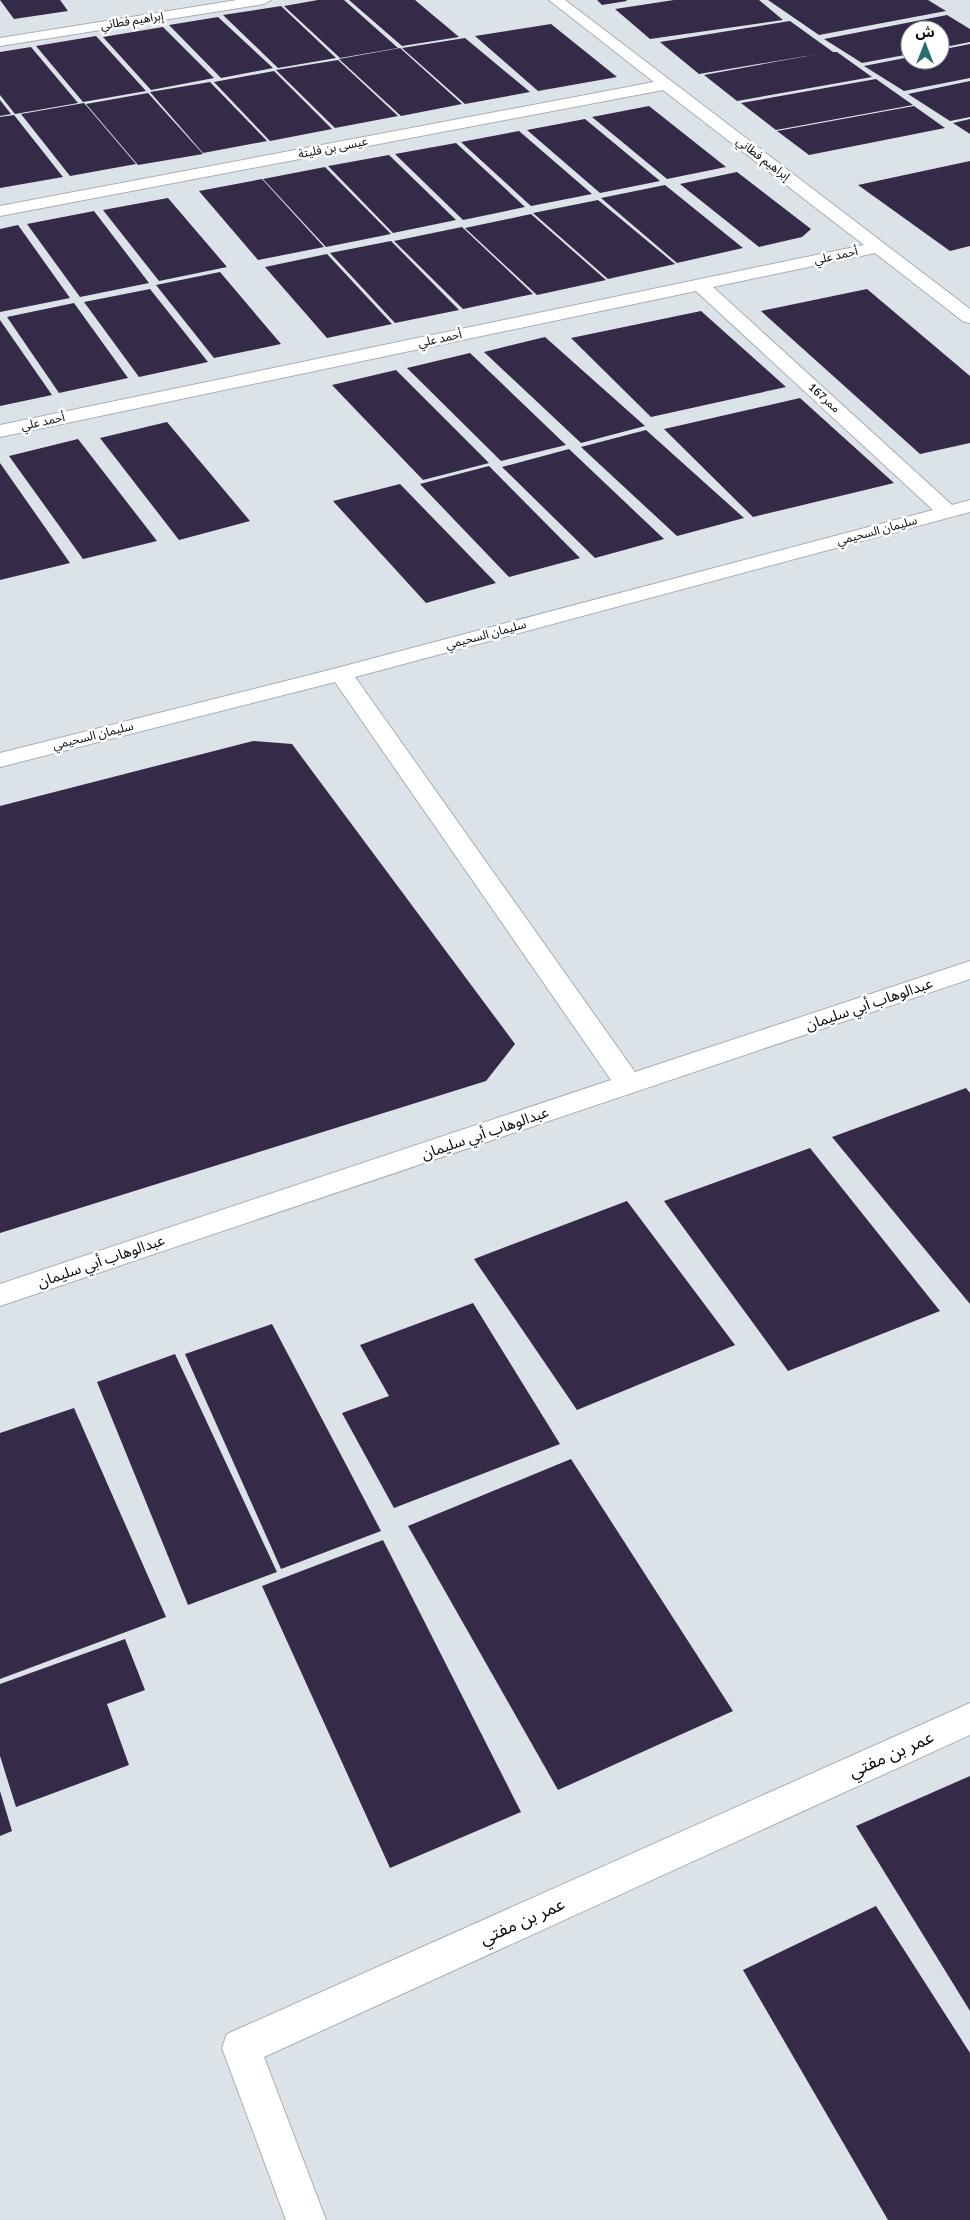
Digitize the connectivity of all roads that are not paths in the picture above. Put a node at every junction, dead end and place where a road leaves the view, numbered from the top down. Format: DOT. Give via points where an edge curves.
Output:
graph roads {
  1 [pos="264,0"];
  2 [pos="556,0"];
  3 [pos="0,42"];
  4 [pos="665,85"];
  5 [pos="0,211"];
  6 [pos="879,247"];
  7 [pos="699,284"];
  8 [pos="970,318"];
  9 [pos="0,431"];
  10 [pos="970,506"];
  11 [pos="948,512"];
  12 [pos="341,674"];
  13 [pos="0,760"];
  14 [pos="970,970"];
  15 [pos="629,1085"];
  16 [pos="0,1295"];
  17 [pos="970,1718"];
  18 [pos="306,2220"];
  1 -- 3 [label="street, إبراهيم فطاني"];
  2 -- 4 [label="street, إبراهيم فطاني"];
  4 -- 5 [label="street, عيسى بن فليتة"];
  4 -- 6 [label="street, إبراهيم فطاني"];
  6 -- 7 [label="street, أحمد علي"];
  6 -- 8 [label="street, إبراهيم فطاني"];
  7 -- 9 [label="street, أحمد علي"];
  7 -- 11 [label="street, ممر167"];
  10 -- 11 [label="street, سليمان السحيمي"];
  11 -- 12 [label="street, سليمان السحيمي"];
  12 -- 13 [label="street, سليمان السحيمي"];
  12 -- 15 [label="street"];
  14 -- 15 [label="street, عبدالوهاب أبي سليمان"];
  15 -- 16 [label="street, عبدالوهاب أبي سليمان"];
  17 -- 18 [label="street, عمر بن مفتي" via="241,2048"];
}
